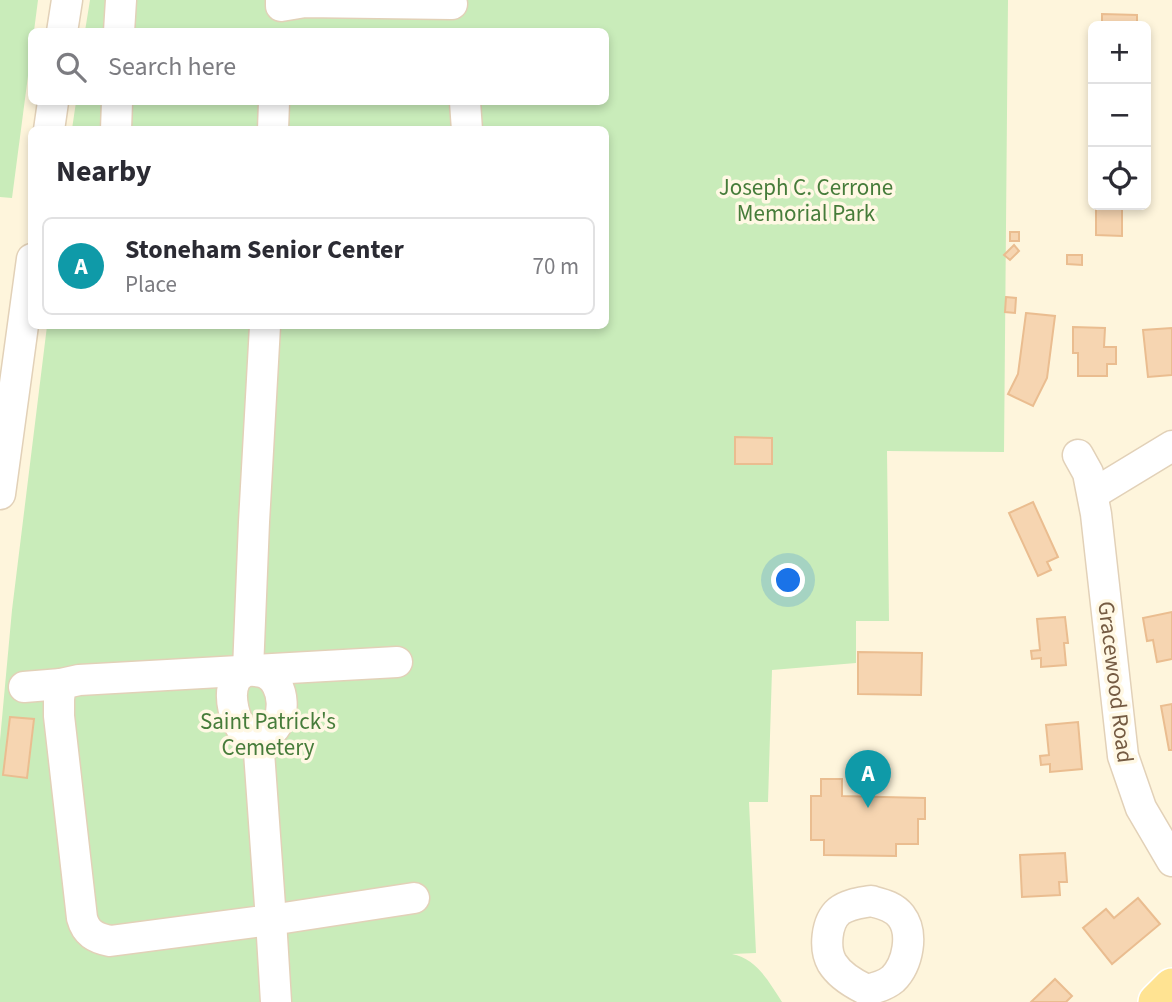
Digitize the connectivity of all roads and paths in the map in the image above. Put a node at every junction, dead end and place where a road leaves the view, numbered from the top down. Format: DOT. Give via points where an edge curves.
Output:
graph roads {
  1 [pos="67,0"];
  2 [pos="121,0"];
  3 [pos="280,12"];
  4 [pos="453,12"];
  5 [pos="63,28"];
  6 [pos="119,28"];
  7 [pos="53,105"];
  8 [pos="117,105"];
  9 [pos="274,105"];
  10 [pos="465,105"];
  11 [pos="50,126"];
  12 [pos="116,126"];
  13 [pos="273,126"];
  14 [pos="467,126"];
  15 [pos="28,288"];
  16 [pos="265,329"];
  17 [pos="1172,446"];
  18 [pos="1078,455"];
  19 [pos="0,494"];
  20 [pos="1093,494"];
  21 [pos="397,662"];
  22 [pos="248,670"];
  23 [pos="61,684"];
  24 [pos="24,687"];
  25 [pos="258,738"];
  26 [pos="1172,861"];
  27 [pos="414,898"];
  28 [pos="271,920"];
  29 [pos="1172,987"];
  30 [pos="276,1002"];
  31 [pos="1157,1002"];
  1 -- 5 [label="street"];
  2 -- 6 [label="street"];
  3 -- 4 [label="street" via="305,2"];
  7 -- 11 [label="street"];
  8 -- 12 [label="street"];
  9 -- 13 [label="street"];
  10 -- 14 [label="street"];
  15 -- 19 [label="street"];
  16 -- 22 [label="street"];
  17 -- 20 [label="street"];
  18 -- 20 [label="street, Gracewood Road"];
  20 -- 26 [label="street, Gracewood Road" via="1123,756 1141,807"];
  21 -- 22 [label="street"];
  22 -- 23 [label="street"];
  22 -- 25 [label="street" via="235,680 233,708 240,726"];
  22 -- 25 [label="street" via="271,677 282,704 277,724"];
  23 -- 24 [label="street"];
  23 -- 28 [label="street" via="59,716 82,918 89,932 110,941"];
  25 -- 28 [label="street"];
  27 -- 28 [label="street"];
  28 -- 30 [label="street"];
  29 -- 31 [label="main road"];
}
